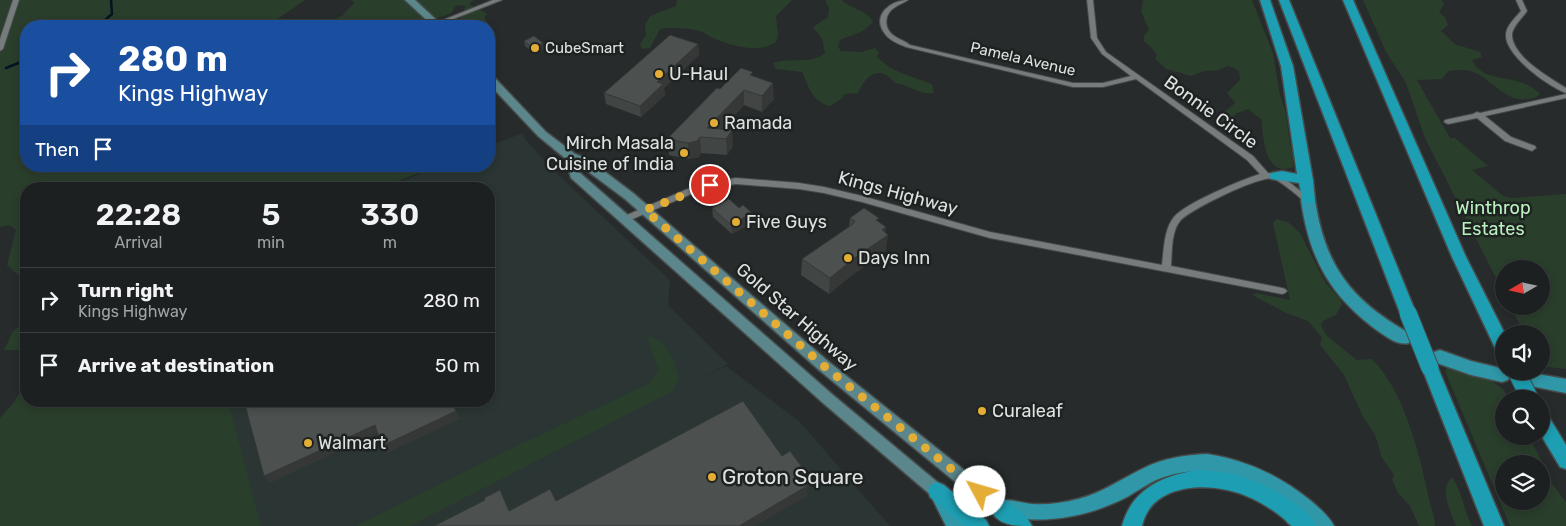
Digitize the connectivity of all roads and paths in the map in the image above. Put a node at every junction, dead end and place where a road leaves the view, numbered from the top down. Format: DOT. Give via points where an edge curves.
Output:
graph roads {
  1 [pos="16,0"];
  2 [pos="410,0"];
  3 [pos="499,0"];
  4 [pos="905,0"];
  5 [pos="1090,0"];
  6 [pos="1265,0"];
  7 [pos="1284,0"];
  8 [pos="1290,0"];
  9 [pos="1348,0"];
  10 [pos="1354,0"];
  11 [pos="1519,0"];
  12 [pos="10,14"];
  13 [pos="0,16"];
  14 [pos="432,20"];
  15 [pos="449,20"];
  16 [pos="1368,46"];
  17 [pos="0,48"];
  18 [pos="1136,77"];
  19 [pos="495,84"];
  20 [pos="1566,91"];
  21 [pos="1566,96"];
  22 [pos="1477,114"];
  23 [pos="1448,122"];
  24 [pos="1532,148"];
  25 [pos="571,157"];
  26 [pos="1271,176"];
  27 [pos="1306,180"];
  28 [pos="1308,200"];
  29 [pos="645,210"];
  30 [pos="625,219"];
  31 [pos="1383,248"];
  32 [pos="1166,269"];
  33 [pos="1282,291"];
  34 [pos="1495,331"];
  35 [pos="1403,338"];
  36 [pos="1435,362"];
  37 [pos="1495,371"];
  38 [pos="1515,380"];
  39 [pos="1537,381"];
  40 [pos="1566,386"];
  41 [pos="1523,390"];
  42 [pos="1550,434"];
  43 [pos="1566,461"];
  44 [pos="937,491"];
  45 [pos="998,507"];
  46 [pos="956,526"];
  47 [pos="980,526"];
  48 [pos="1022,526"];
  49 [pos="1132,526"];
  50 [pos="1306,526"];
  51 [pos="1324,526"];
  52 [pos="1494,526"];
  1 -- 12 [label="street"];
  2 -- 14 [label="main road"];
  3 -- 15 [label="street"];
  4 -- 18 [label="street, Pamela Avenue" via="888,8 884,25 888,34 908,46 1074,85 1103,85"];
  5 -- 18 [label="street, Pamela Avenue" via="1097,46"];
  6 -- 27 [label="highway" via="1288,66"];
  7 -- 31 [label="highway"];
  8 -- 31 [label="highway" via="1339,121"];
  9 -- 16 [label="highway"];
  10 -- 16 [label="highway"];
  11 -- 20 [label="street" via="1524,11 1510,30 1513,48 1528,64"];
  12 -- 13 [label="street"];
  12 -- 17 [label="street"];
  16 -- 34 [label="highway" via="1458,257"];
  18 -- 26 [label="street, Bonnie Circle"];
  19 -- 25 [label="main road, Gold Star Highway" via="542,134"];
  21 -- 22 [label="street"];
  22 -- 23 [label="street"];
  22 -- 24 [label="street" via="1508,139"];
  25 -- 29 [label="main road, Gold Star Highway" via="584,162"];
  25 -- 30 [label="main road, Gold Star Highway" via="575,175"];
  26 -- 27 [label="highway"];
  26 -- 28 [label="street"];
  26 -- 32 [label="street" via="1259,176 1177,218"];
  27 -- 28 [label="highway"];
  28 -- 35 [label="highway" via="1315,239 1334,277 1372,317"];
  29 -- 30 [label="street, Kings Highway"];
  29 -- 32 [label="street, Kings Highway" via="693,190 720,183 736,181 799,186 862,199 990,235"];
  29 -- 45 [label="main road, Gold Star Highway" via="824,366"];
  30 -- 44 [label="main road, Gold Star Highway"];
  31 -- 36 [label="highway, bridge" via="1408,313"];
  32 -- 33 [label="street, Kings Highway"];
  36 -- 37 [label="highway"];
  36 -- 52 [label="highway"];
  38 -- 41 [label="highway, bridge"];
  39 -- 40 [label="highway"];
  42 -- 43 [label="highway"];
  44 -- 46 [label="highway"];
  44 -- 47 [label="highway"];
  45 -- 48 [label="highway"];
  45 -- 51 [label="highway" via="1041,514 1070,512 1114,494 1163,468 1206,463 1234,467 1273,484 1300,502"];
  49 -- 50 [label="highway" via="1138,509 1155,492 1174,482 1203,478 1254,490 1283,507"];
}
